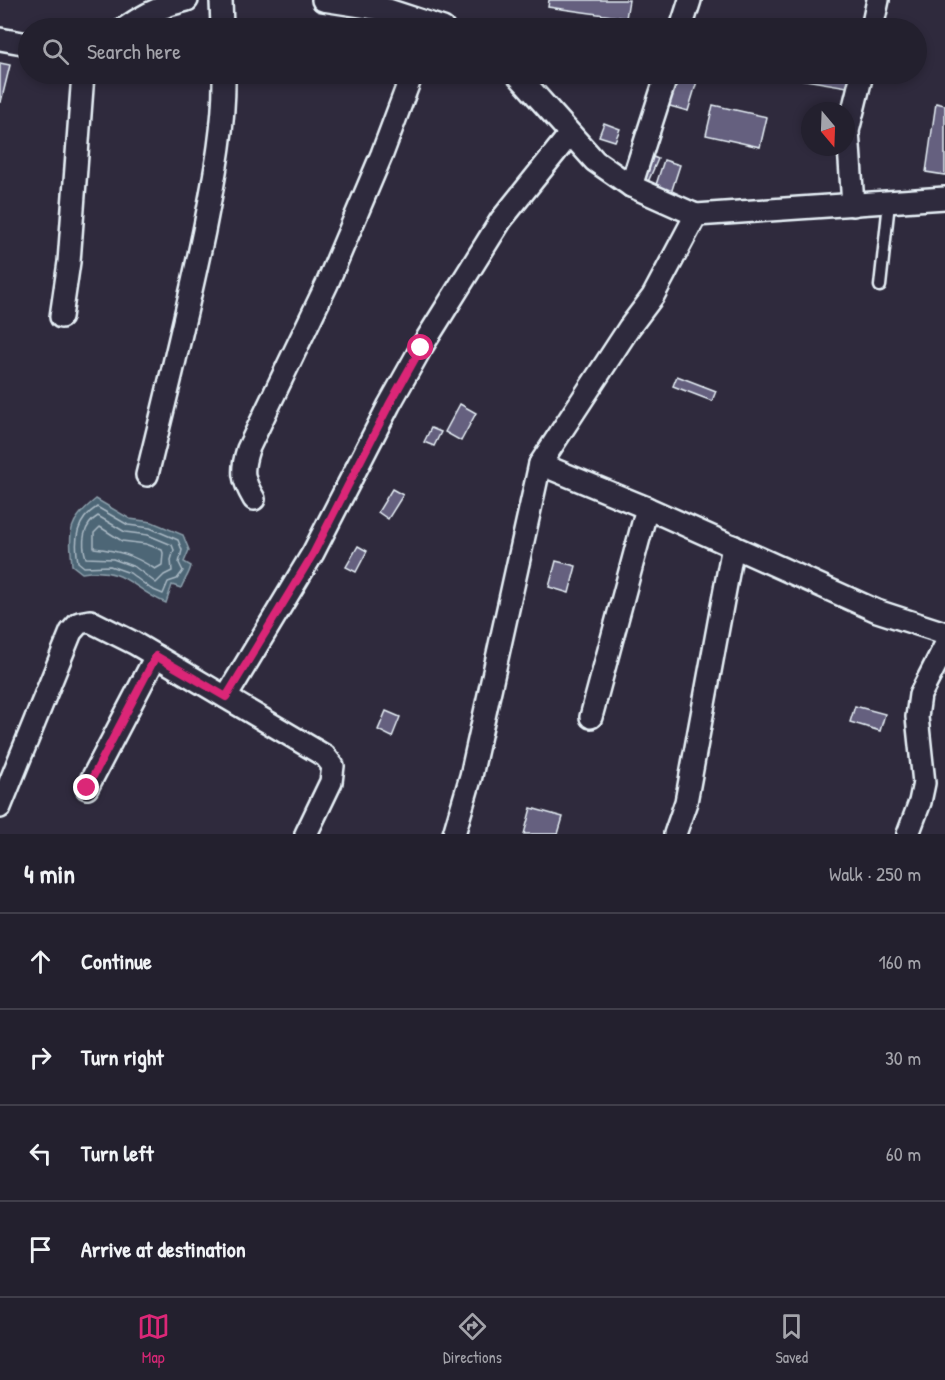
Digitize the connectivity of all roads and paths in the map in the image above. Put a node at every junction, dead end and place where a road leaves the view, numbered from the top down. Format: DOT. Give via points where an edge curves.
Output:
graph roads {
  1 [pos="187,0"];
  2 [pos="221,0"];
  3 [pos="322,0"];
  4 [pos="690,0"];
  5 [pos="878,0"];
  6 [pos="390,5"];
  7 [pos="139,18"];
  8 [pos="222,18"];
  9 [pos="416,18"];
  10 [pos="684,18"];
  11 [pos="874,18"];
  12 [pos="0,39"];
  13 [pos="18,42"];
  14 [pos="82,84"];
  15 [pos="224,84"];
  16 [pos="408,84"];
  17 [pos="526,84"];
  18 [pos="664,84"];
  19 [pos="860,84"];
  20 [pos="570,134"];
  21 [pos="631,186"];
  22 [pos="945,198"];
  23 [pos="889,203"];
  24 [pos="853,205"];
  25 [pos="696,215"];
  26 [pos="880,286"];
  27 [pos="61,317"];
  28 [pos="540,464"];
  29 [pos="147,475"];
  30 [pos="254,499"];
  31 [pos="647,508"];
  32 [pos="733,546"];
  33 [pos="945,633"];
  34 [pos="945,646"];
  35 [pos="156,656"];
  36 [pos="226,697"];
  37 [pos="591,717"];
  38 [pos="87,788"];
  39 [pos="0,807"];
  40 [pos="306,834"];
  41 [pos="454,834"];
  42 [pos="675,834"];
  43 [pos="908,834"];
  1 -- 7 [label="street"];
  2 -- 8 [label="street"];
  3 -- 6 [label="street"];
  4 -- 10 [label="street"];
  5 -- 11 [label="street"];
  6 -- 9 [label="street"];
  12 -- 13 [label="street"];
  14 -- 27 [label="street"];
  15 -- 29 [label="street" via="216,170 188,309"];
  16 -- 30 [label="street" via="327,284 248,449 243,474"];
  17 -- 20 [label="street"];
  18 -- 21 [label="street"];
  19 -- 24 [label="street" via="848,131"];
  20 -- 21 [label="street" via="595,161"];
  20 -- 36 [label="street" via="501,220 421,348 313,554"];
  21 -- 25 [label="street"];
  22 -- 23 [label="street"];
  23 -- 24 [label="street"];
  23 -- 26 [label="lane"];
  24 -- 25 [label="street"];
  25 -- 28 [label="street" via="653,296"];
  28 -- 31 [label="street"];
  28 -- 41 [label="street" via="471,776"];
  31 -- 32 [label="street"];
  31 -- 37 [label="street"];
  32 -- 33 [label="street" via="877,611"];
  32 -- 42 [label="street" via="686,802"];
  34 -- 43 [label="street" via="920,695 917,717 924,783"];
  35 -- 36 [label="street"];
  35 -- 38 [label="street"];
  35 -- 39 [label="street" via="100,625 90,621 79,623 63,650"];
  36 -- 40 [label="street" via="325,756 333,766 331,782"];
}
